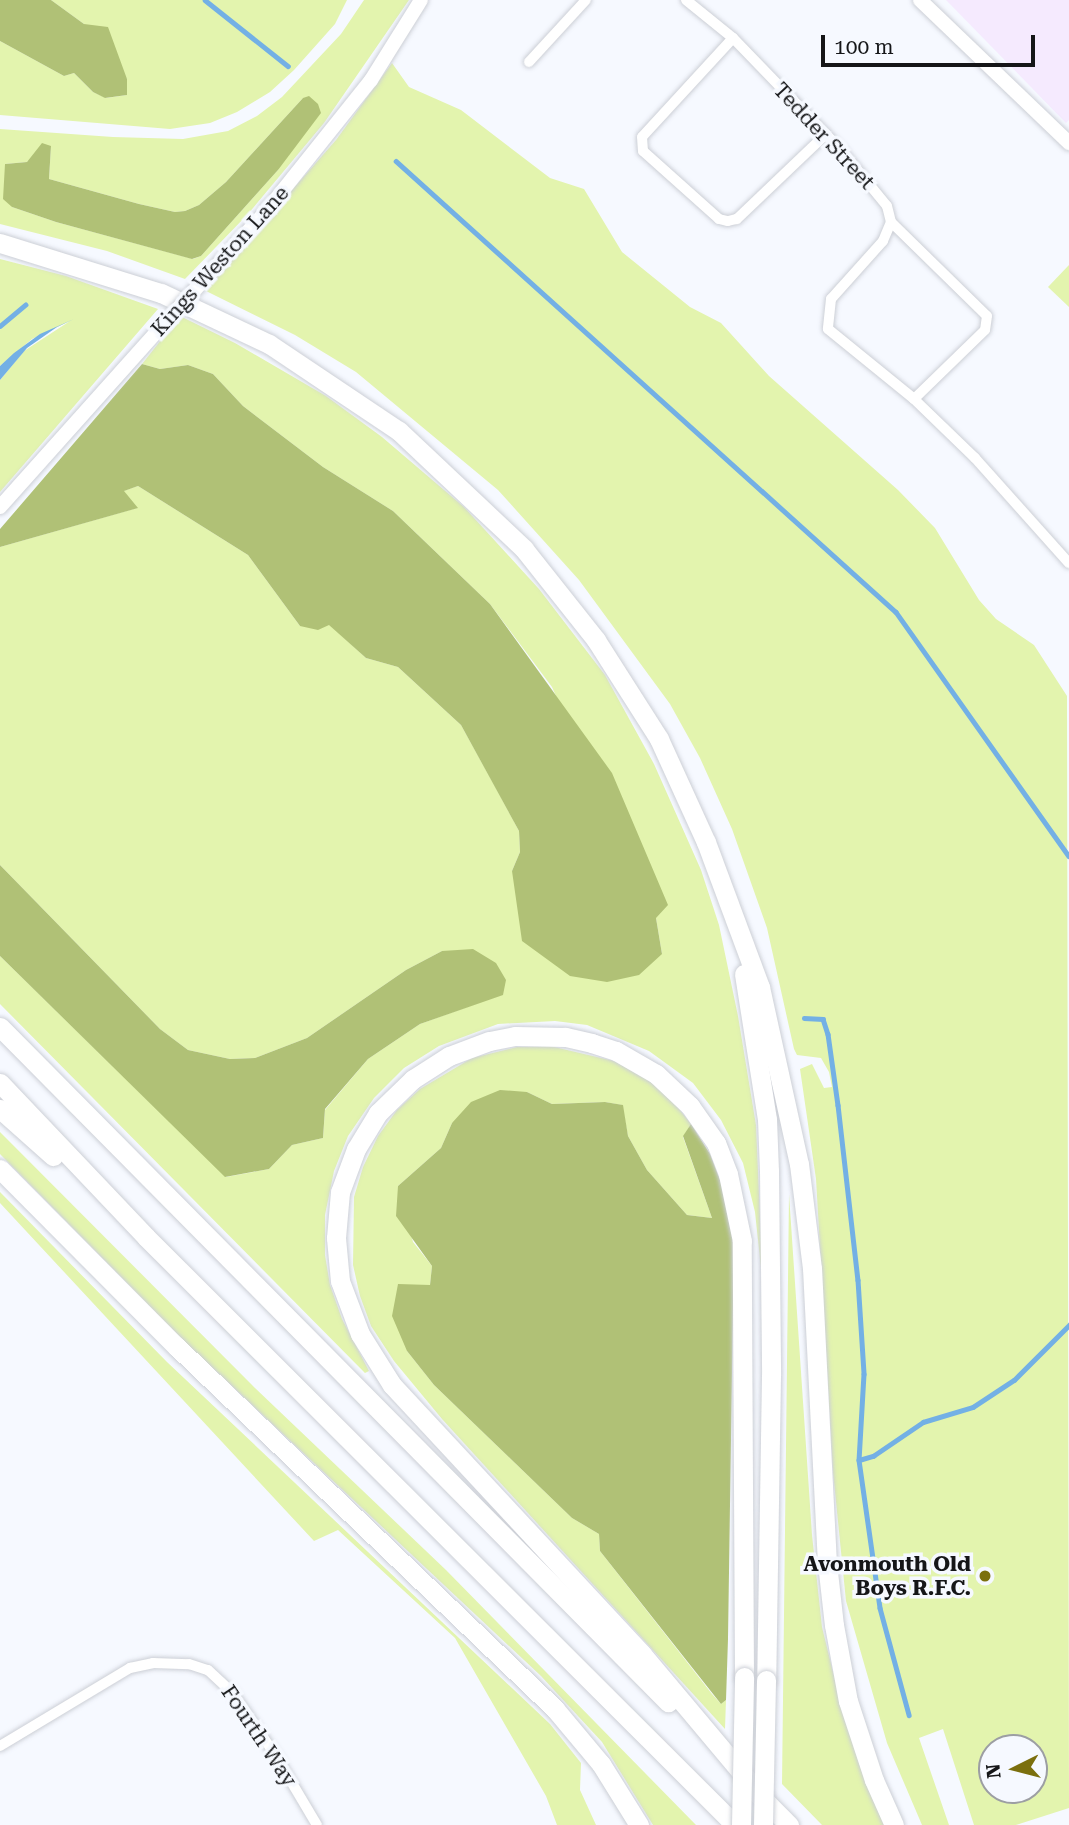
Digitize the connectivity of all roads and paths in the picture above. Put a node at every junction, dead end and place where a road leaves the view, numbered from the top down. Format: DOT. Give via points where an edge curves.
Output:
graph roads {
  1 [pos="421,0"];
  2 [pos="586,0"];
  3 [pos="686,0"];
  4 [pos="920,0"];
  5 [pos="733,38"];
  6 [pos="529,62"];
  7 [pos="826,134"];
  8 [pos="1069,143"];
  9 [pos="891,222"];
  10 [pos="0,243"];
  11 [pos="914,399"];
  12 [pos="0,507"];
  13 [pos="1069,563"];
  14 [pos="735,921"];
  15 [pos="0,1027"];
  16 [pos="0,1083"];
  17 [pos="0,1109"];
  18 [pos="0,1169"];
  19 [pos="146,1237"];
  20 [pos="0,1746"];
  21 [pos="767,1803"];
  22 [pos="317,1825"];
  23 [pos="639,1825"];
  24 [pos="735,1825"];
  25 [pos="741,1825"];
  26 [pos="763,1825"];
  27 [pos="789,1825"];
  28 [pos="894,1825"];
  1 -- 12 [label="street, Kings Weston Lane, bridge" via="371,80 268,209"];
  2 -- 6 [label="street"];
  3 -- 5 [label="street, Tedder Street"];
  4 -- 8 [label="street"];
  5 -- 7 [label="street, Tedder Street"];
  5 -- 7 [label="street" via="642,137 643,151 728,222 737,219"];
  7 -- 9 [label="street, Tedder Street" via="887,206"];
  9 -- 11 [label="street" via="883,241 831,299 828,330"];
  9 -- 11 [label="street, Tedder Street" via="987,316 985,330"];
  10 -- 14 [label="highway" via="161,293 269,344 399,431 524,549 596,640 659,739 706,842"];
  11 -- 13 [label="street" via="984,467"];
  14 -- 26 [label="highway, bridge" via="756,1040 769,1171 771,1375"];
  14 -- 28 [label="highway" via="760,987 799,1164 811,1268 827,1563 842,1670 859,1735"];
  15 -- 21 [label="highway"];
  16 -- 19 [label="highway"];
  17 -- 19 [label="highway"];
  18 -- 23 [label="highway" via="176,1346 555,1709 601,1764"];
  19 -- 24 [label="highway"];
  20 -- 22 [label="street, Fourth Way" via="130,1668 189,1664 208,1670 232,1692"];
  21 -- 25 [label="highway, bridge" via="642,1654 392,1385 356,1324 340,1281 336,1238 346,1172 378,1113 413,1079 449,1056 515,1037 565,1037 592,1043 656,1074 690,1106 716,1143 731,1185 742,1241 744,1677"];
  21 -- 27 [label="highway"];
}
